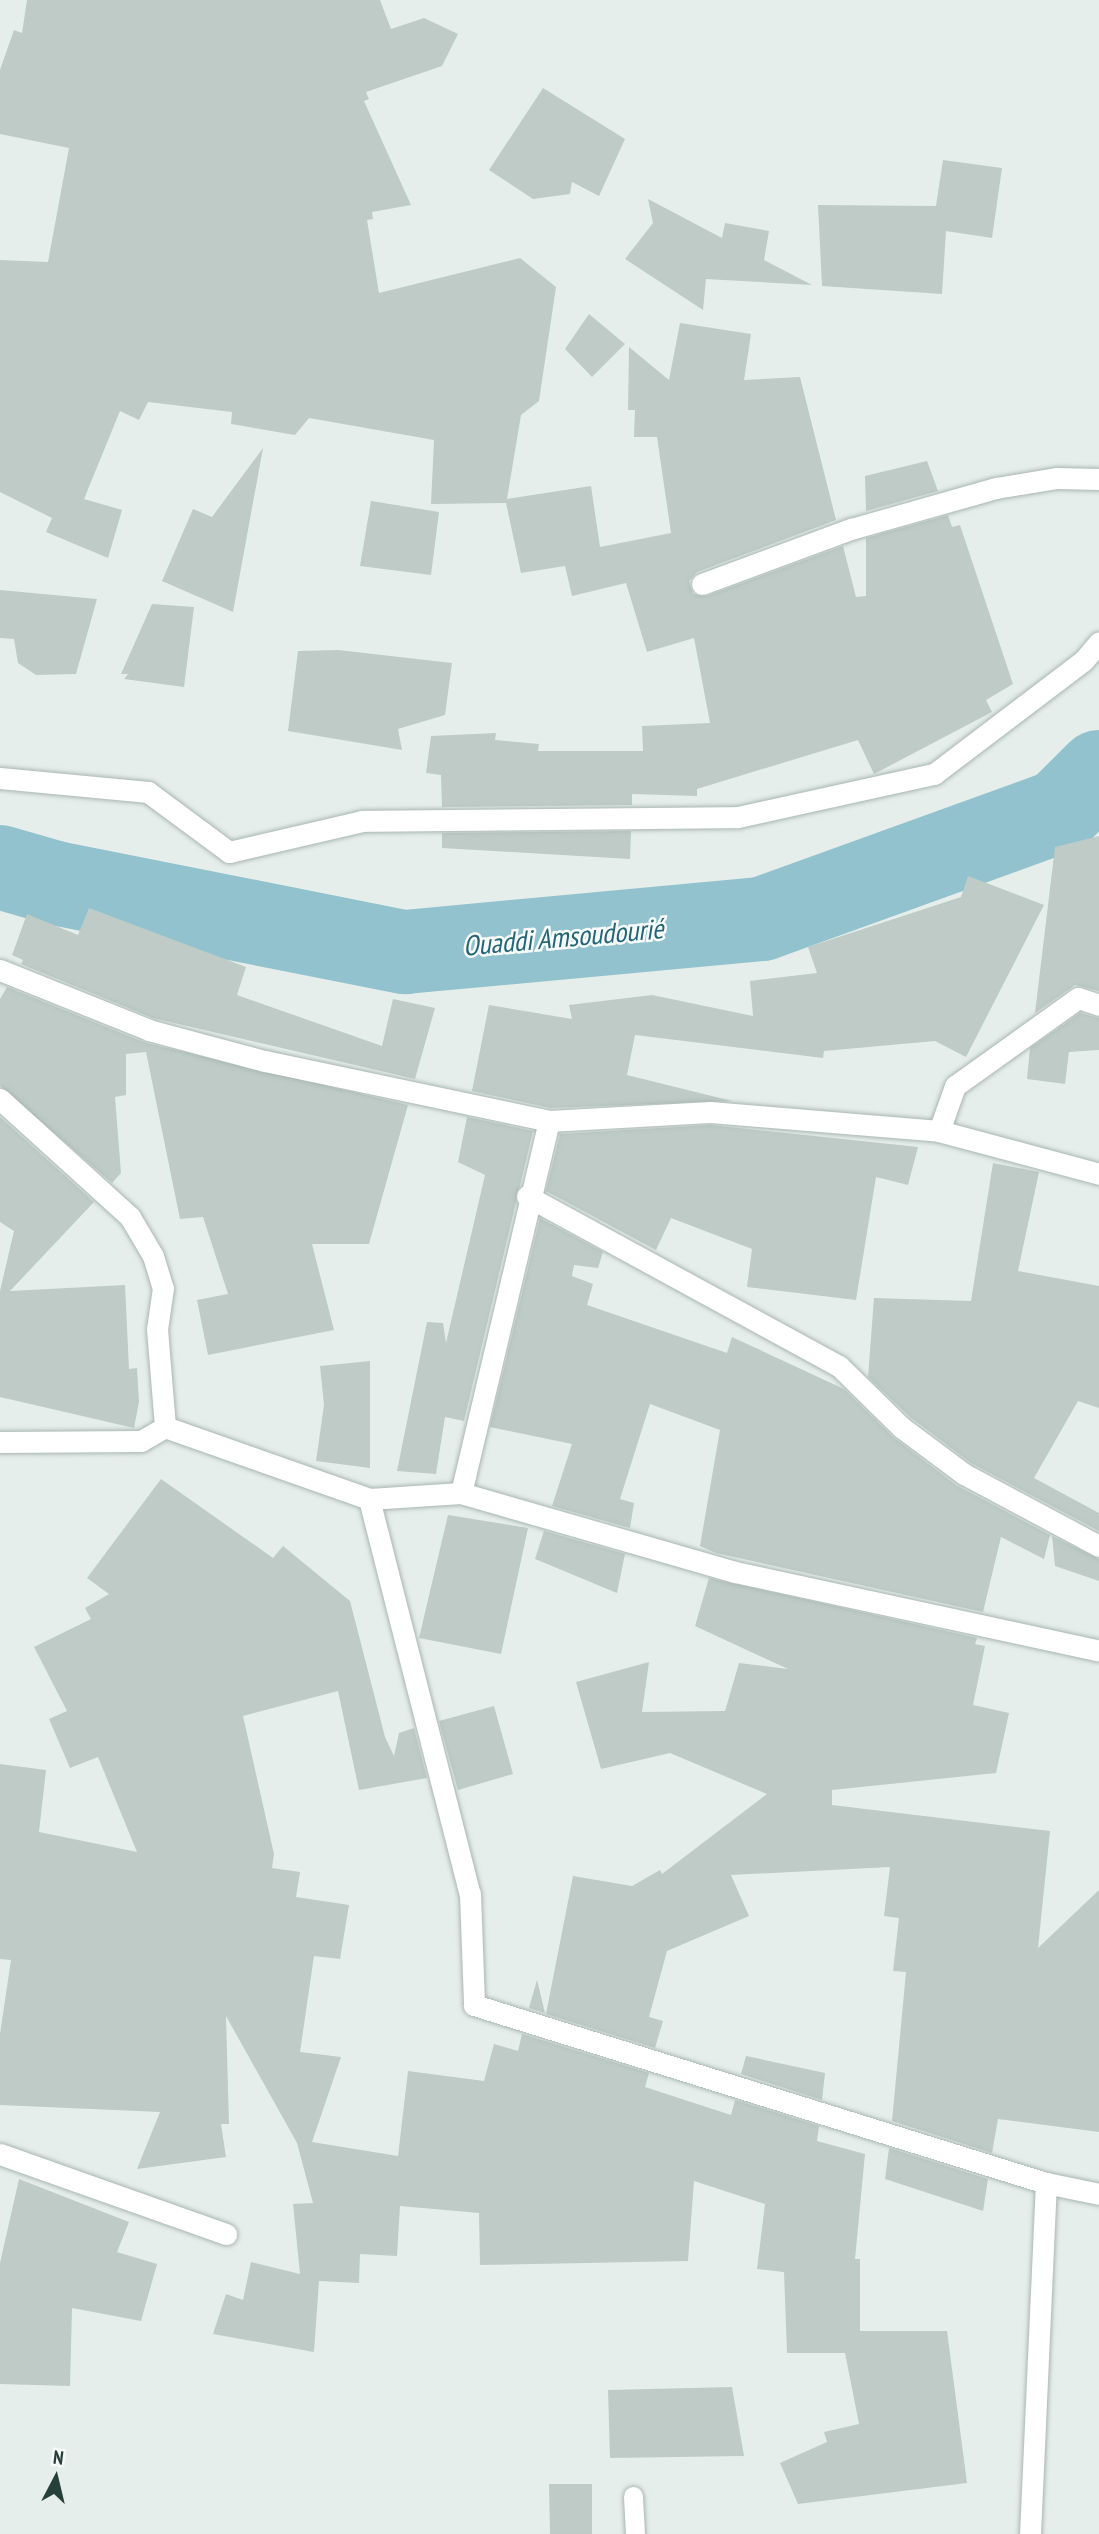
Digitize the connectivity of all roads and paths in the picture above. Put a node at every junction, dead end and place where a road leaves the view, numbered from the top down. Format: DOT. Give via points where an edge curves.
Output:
graph roads {
  1 [pos="1099,479"];
  2 [pos="702,584"];
  3 [pos="1099,642"];
  4 [pos="0,778"];
  5 [pos="0,970"];
  6 [pos="1099,1005"];
  7 [pos="0,1099"];
  8 [pos="549,1121"];
  9 [pos="939,1131"];
  10 [pos="1099,1174"];
  11 [pos="527,1196"];
  12 [pos="165,1427"];
  13 [pos="0,1441"];
  14 [pos="461,1493"];
  15 [pos="369,1499"];
  16 [pos="1099,1546"];
  17 [pos="1099,1651"];
  18 [pos="0,2154"];
  19 [pos="1046,2183"];
  20 [pos="1099,2194"];
  21 [pos="226,2234"];
  22 [pos="633,2496"];
  23 [pos="635,2534"];
  24 [pos="1030,2534"];
  1 -- 2 [label="street" via="1056,478 996,488 851,529"];
  3 -- 4 [label="street" via="1084,660 934,774 738,817 362,821 229,852 148,792"];
  5 -- 8 [label="street" via="149,1030 265,1061"];
  6 -- 9 [label="street" via="1078,998 955,1086"];
  7 -- 12 [label="street" via="130,1217 153,1256 163,1288 157,1329"];
  8 -- 9 [label="street" via="709,1112"];
  8 -- 11 [label="street"];
  9 -- 10 [label="street"];
  11 -- 14 [label="street"];
  11 -- 16 [label="street" via="839,1366 901,1427 964,1474"];
  12 -- 13 [label="street" via="141,1441"];
  12 -- 15 [label="street"];
  14 -- 15 [label="street"];
  14 -- 17 [label="street" via="736,1572"];
  15 -- 19 [label="street" via="470,1894 474,2005"];
  18 -- 21 [label="street"];
  19 -- 20 [label="street"];
  19 -- 24 [label="street"];
  22 -- 23 [label="lane"];
}
